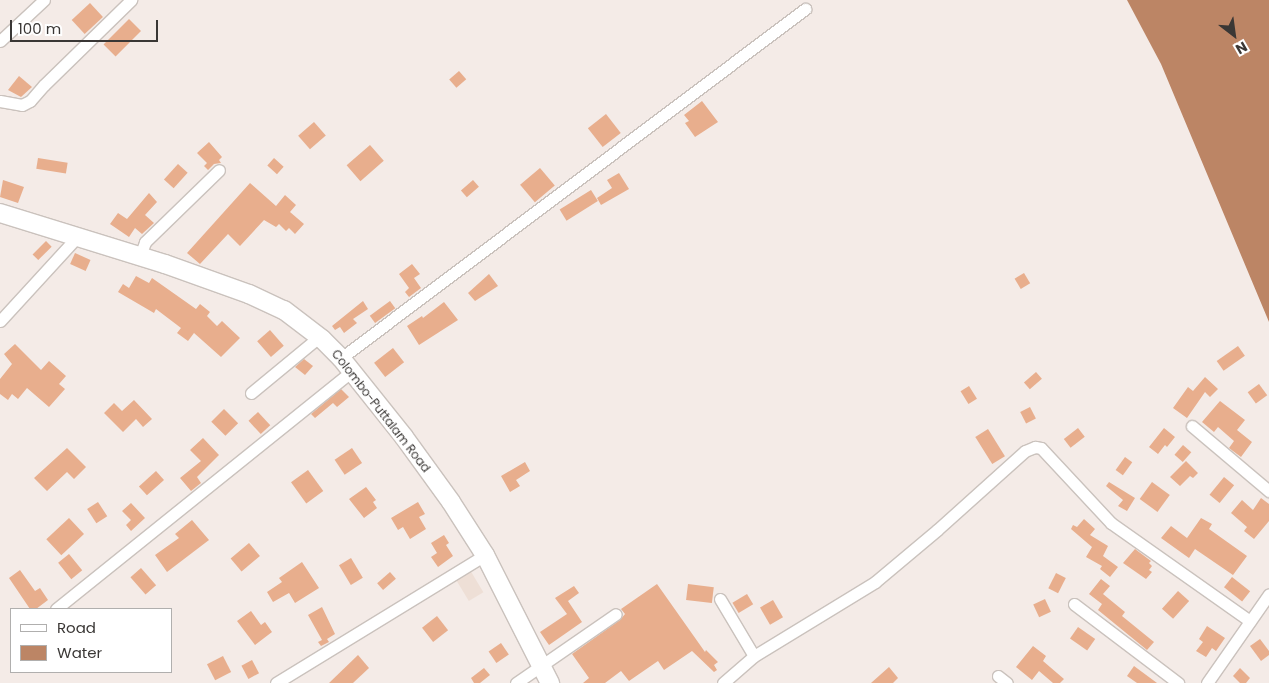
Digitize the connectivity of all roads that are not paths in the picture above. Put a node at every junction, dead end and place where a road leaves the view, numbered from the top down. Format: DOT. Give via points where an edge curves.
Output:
graph roads {
  1 [pos="44,0"];
  2 [pos="130,0"];
  3 [pos="806,9"];
  4 [pos="0,41"];
  5 [pos="0,101"];
  6 [pos="219,170"];
  7 [pos="0,213"];
  8 [pos="77,237"];
  9 [pos="140,256"];
  10 [pos="0,321"];
  11 [pos="319,337"];
  12 [pos="346,365"];
  13 [pos="251,393"];
  14 [pos="1192,426"];
  15 [pos="1269,491"];
  16 [pos="485,556"];
  17 [pos="1269,594"];
  18 [pos="720,600"];
  19 [pos="1074,604"];
  20 [pos="57,608"];
  21 [pos="616,614"];
  22 [pos="1250,621"];
  23 [pos="754,656"];
  24 [pos="541,667"];
  25 [pos="276,683"];
  26 [pos="516,683"];
  27 [pos="550,683"];
  28 [pos="723,683"];
  29 [pos="1178,683"];
  30 [pos="1207,683"];
  1 -- 4 [label="street"];
  2 -- 5 [label="street" via="30,101 22,105"];
  3 -- 12 [label="street"];
  6 -- 9 [label="street" via="145,242"];
  7 -- 8 [label="highway, Colombo-Puttalam Road"];
  8 -- 9 [label="highway, Colombo-Puttalam Road"];
  8 -- 10 [label="street"];
  9 -- 11 [label="highway, Colombo-Puttalam Road" via="249,294 284,310"];
  11 -- 12 [label="highway, Colombo-Puttalam Road"];
  11 -- 13 [label="street"];
  12 -- 16 [label="highway, Colombo-Puttalam Road" via="404,437"];
  12 -- 20 [label="street"];
  14 -- 15 [label="street"];
  16 -- 24 [label="highway, Colombo-Puttalam Road"];
  16 -- 25 [label="street"];
  17 -- 22 [label="street"];
  18 -- 23 [label="street"];
  19 -- 29 [label="street"];
  21 -- 24 [label="street"];
  22 -- 23 [label="street" via="1111,523 1041,448 1035,447 1025,451 875,582"];
  22 -- 30 [label="street"];
  23 -- 28 [label="street"];
  24 -- 26 [label="street"];
  24 -- 27 [label="highway, Colombo-Puttalam Road"];
}
